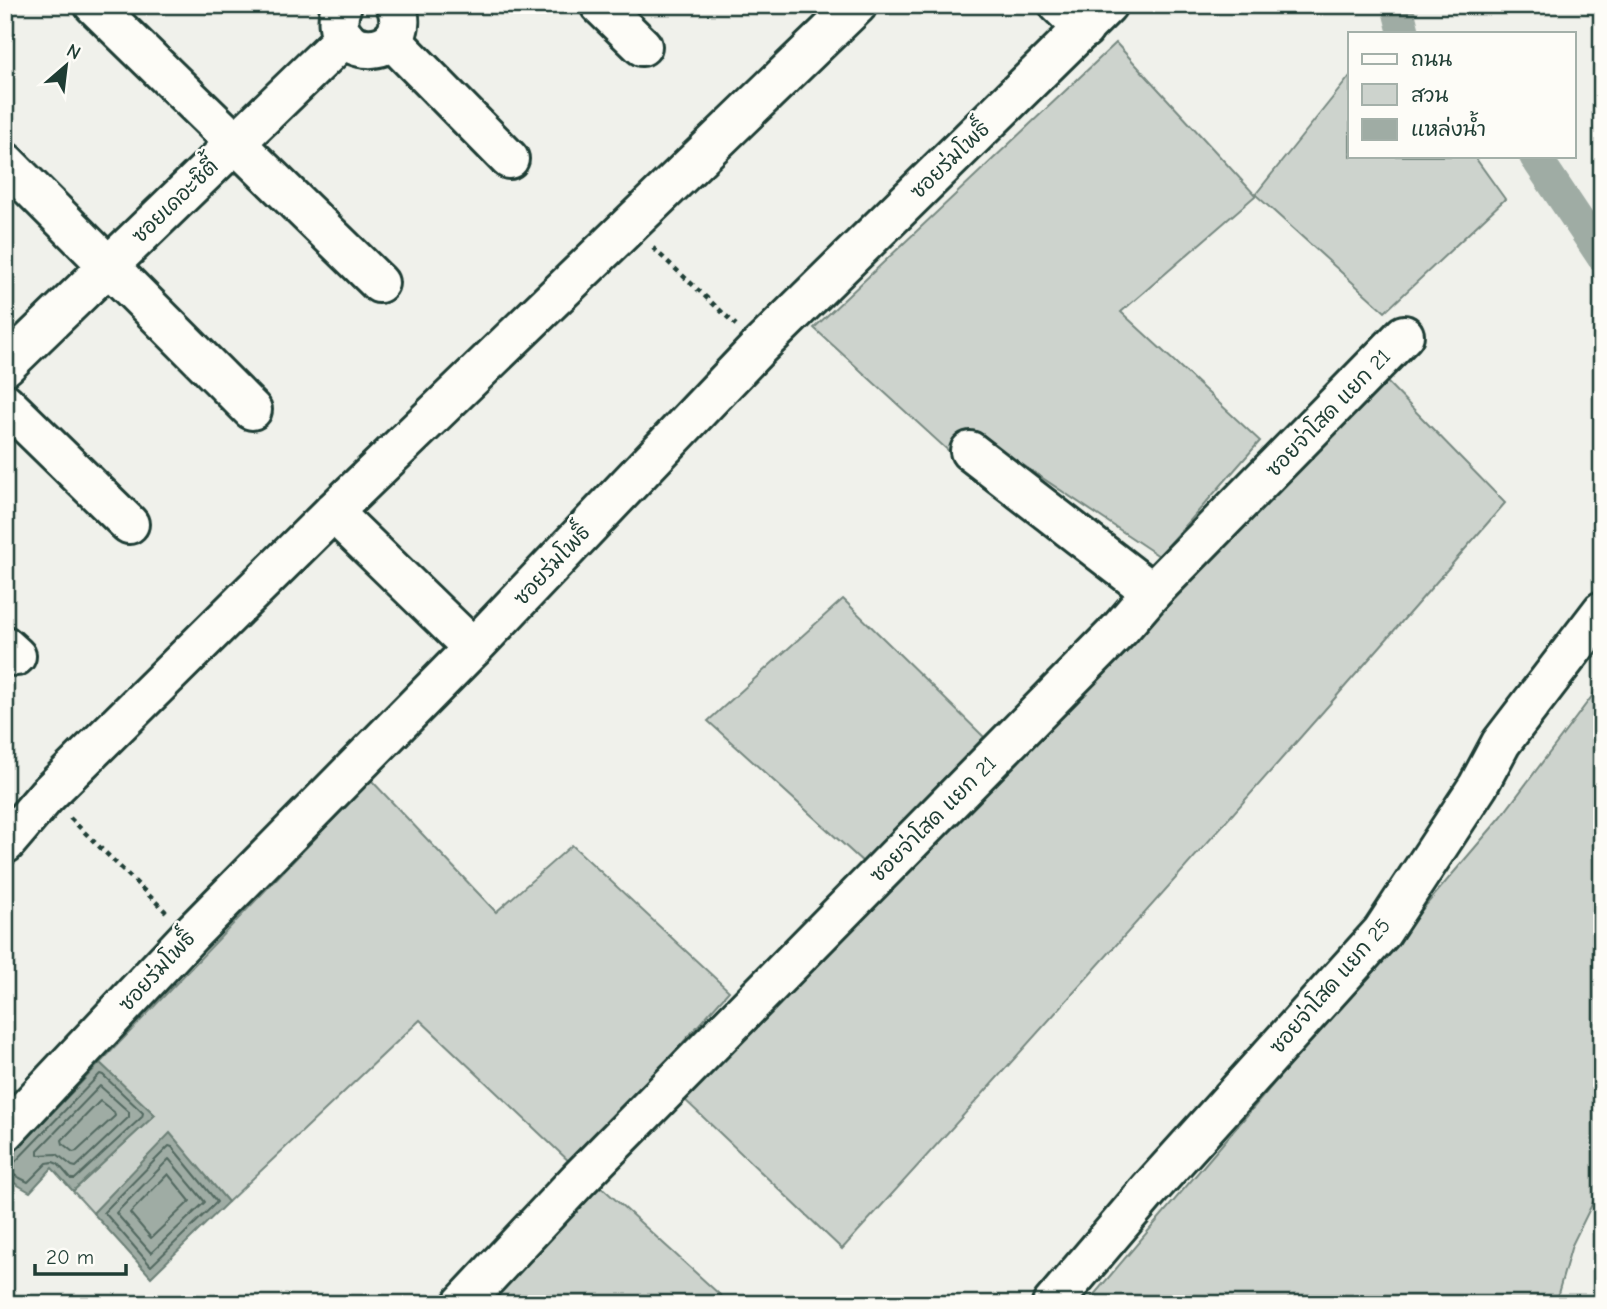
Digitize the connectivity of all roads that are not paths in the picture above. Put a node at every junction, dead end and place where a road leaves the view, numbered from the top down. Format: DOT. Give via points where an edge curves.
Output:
graph roads {
  1 [pos="94,5"];
  2 [pos="600,5"];
  3 [pos="857,5"];
  4 [pos="1083,13"];
  5 [pos="344,21"];
  6 [pos="394,22"];
  7 [pos="642,46"];
  8 [pos="235,142"];
  9 [pos="509,159"];
  10 [pos="5,162"];
  11 [pos="108,265"];
  12 [pos="379,283"];
  13 [pos="1404,335"];
  14 [pos="5,366"];
  15 [pos="5,403"];
  16 [pos="252,410"];
  17 [pos="970,451"];
  18 [pos="333,512"];
  19 [pos="130,524"];
  20 [pos="1152,592"];
  21 [pos="1602,611"];
  22 [pos="473,648"];
  23 [pos="5,844"];
  24 [pos="5,1132"];
  25 [pos="462,1304"];
  26 [pos="1052,1304"];
  1 -- 8 [label="street"];
  2 -- 7 [label="street"];
  3 -- 18 [label="street"];
  4 -- 22 [label="street, ซอยร่มโพธิ์"];
  5 -- 6 [label="street, ซอยเดอะซิตี้" via="356,47 365,50 384,46"];
  5 -- 8 [label="street, ซอยเดอะซิตี้"];
  6 -- 9 [label="street"];
  8 -- 11 [label="street, ซอยเดอะซิตี้"];
  8 -- 12 [label="street"];
  10 -- 11 [label="street"];
  11 -- 14 [label="street, ซอยเดอะซิตี้"];
  11 -- 16 [label="street"];
  13 -- 20 [label="street, ซอยจ่าโสด แยก 21"];
  15 -- 19 [label="street"];
  17 -- 20 [label="street"];
  18 -- 22 [label="street"];
  18 -- 23 [label="street" via="46,796"];
  20 -- 25 [label="street, ซอยจ่าโสด แยก 21"];
  21 -- 26 [label="street, ซอยจ่าโสด แยก 25" via="1501,743 1382,932"];
  22 -- 24 [label="street, ซอยร่มโพธิ์"];
}
